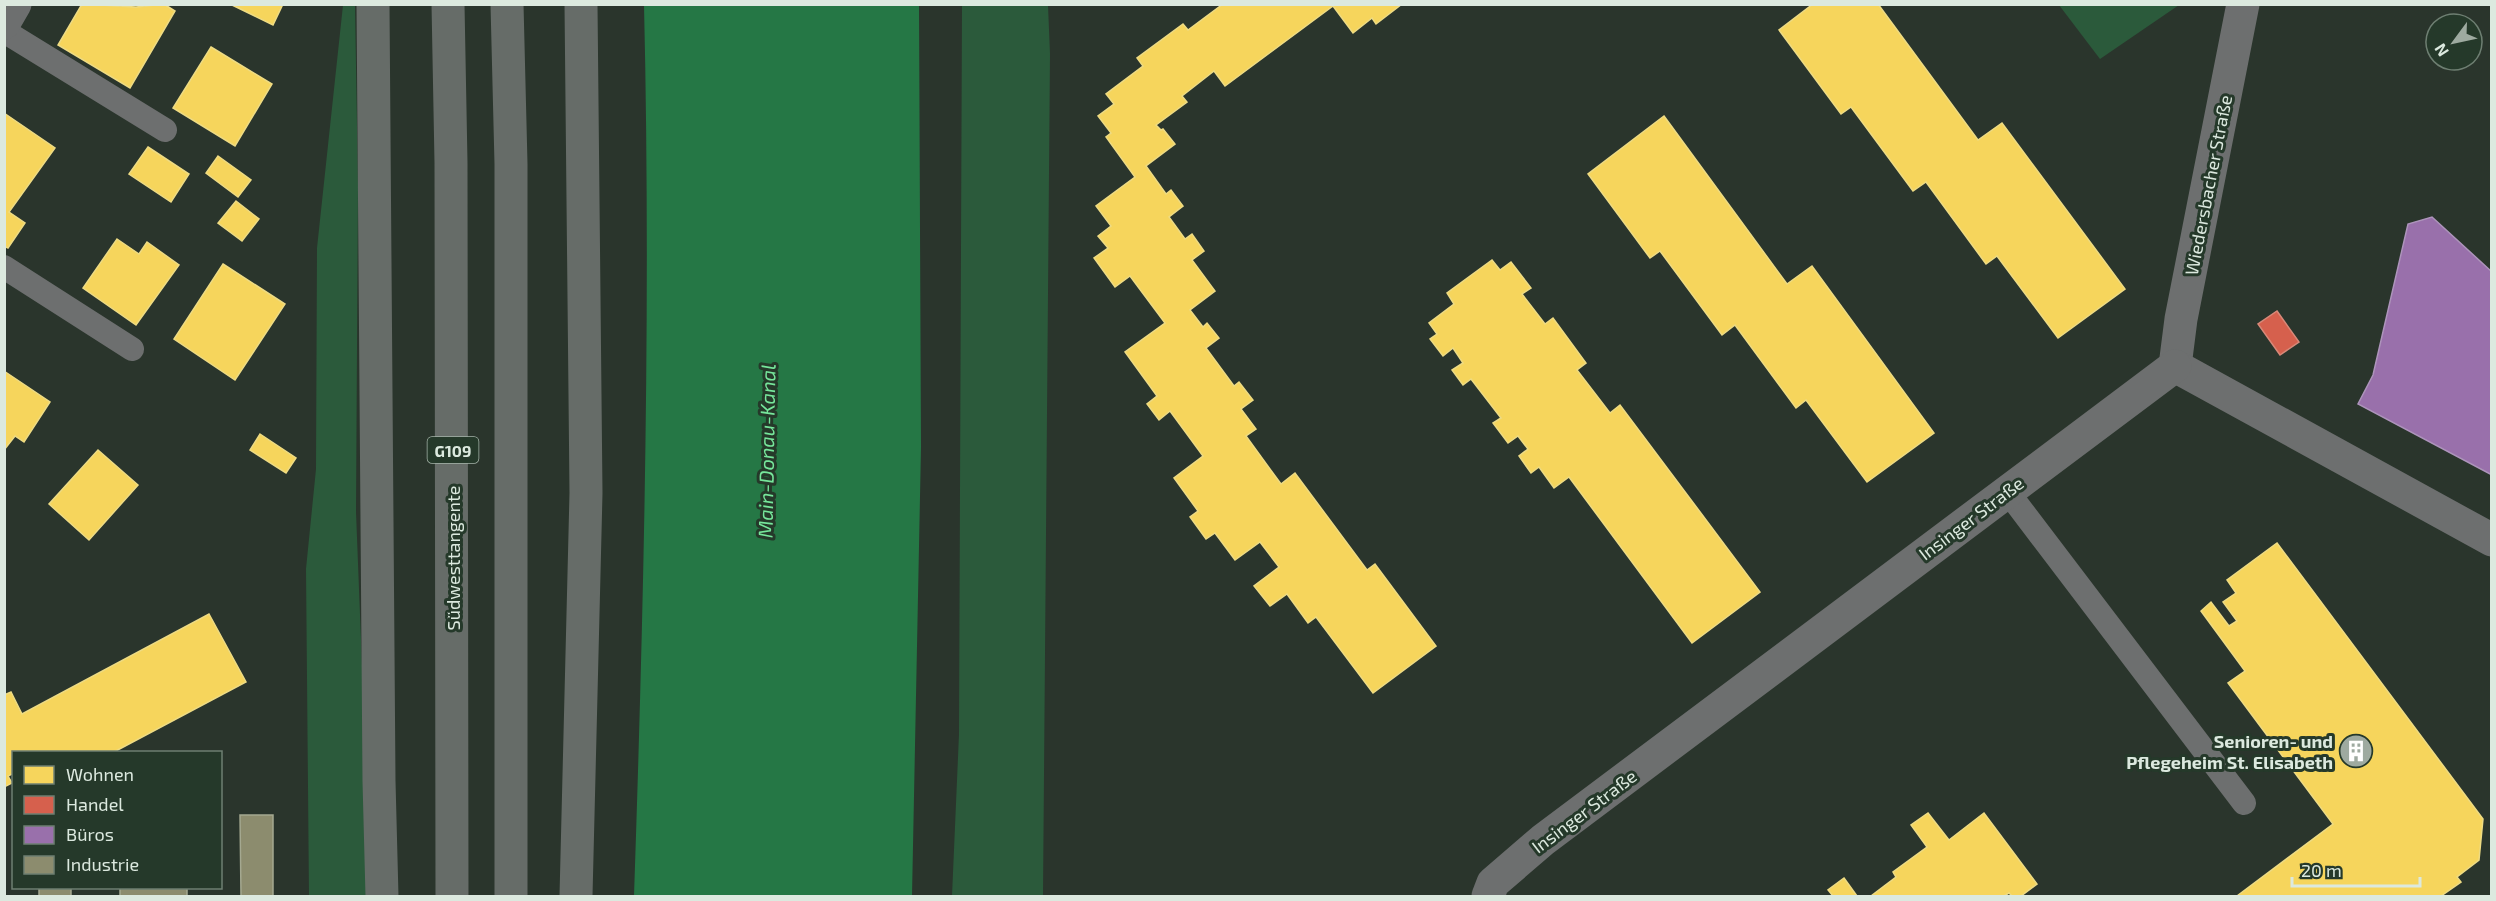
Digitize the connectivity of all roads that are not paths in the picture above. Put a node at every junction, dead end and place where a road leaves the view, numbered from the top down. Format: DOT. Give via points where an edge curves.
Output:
graph roads {
  1 [pos="15,4"];
  2 [pos="373,4"];
  3 [pos="448,4"];
  4 [pos="507,4"];
  5 [pos="581,4"];
  6 [pos="2242,4"];
  7 [pos="4,24"];
  8 [pos="4,31"];
  9 [pos="165,130"];
  10 [pos="4,267"];
  11 [pos="132,349"];
  12 [pos="2175,366"];
  13 [pos="2007,491"];
  14 [pos="2492,540"];
  15 [pos="2244,803"];
  16 [pos="382,897"];
  17 [pos="452,897"];
  18 [pos="511,897"];
  19 [pos="576,897"];
  20 [pos="1488,897"];
  1 -- 7 [label="street"];
  2 -- 16 [label="highway"];
  3 -- 17 [label="highway, Südwesttangente / G109"];
  4 -- 18 [label="highway" via="511,164"];
  5 -- 19 [label="highway" via="586,493"];
  6 -- 12 [label="street, Wiedersbacher Straße"];
  8 -- 9 [label="lane"];
  10 -- 11 [label="lane"];
  12 -- 13 [label="street, Insinger Straße"];
  12 -- 14 [label="street"];
  13 -- 15 [label="lane"];
  13 -- 20 [label="street, Insinger Straße" via="1543,840 1493,883"];
}
